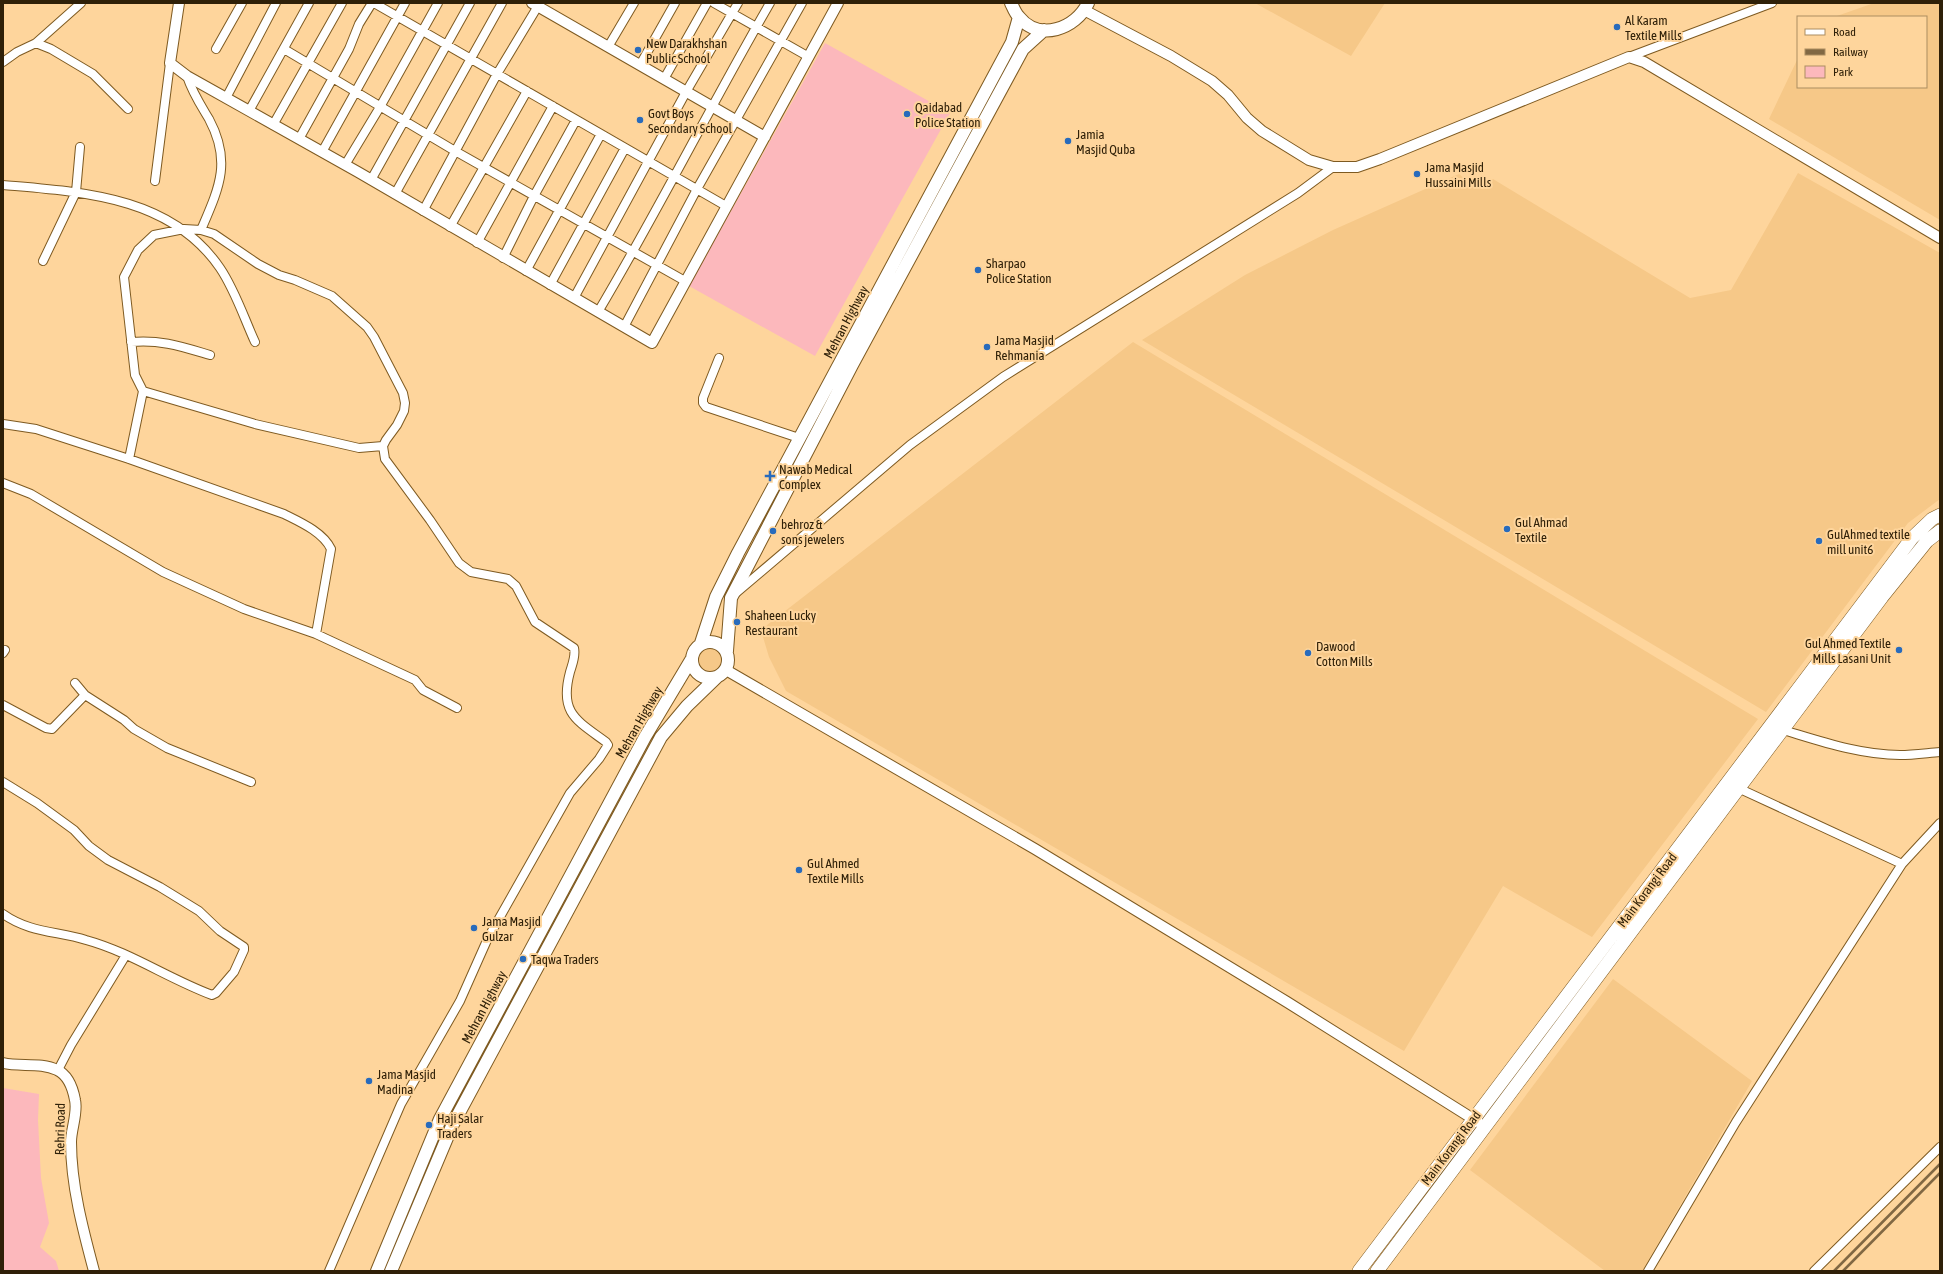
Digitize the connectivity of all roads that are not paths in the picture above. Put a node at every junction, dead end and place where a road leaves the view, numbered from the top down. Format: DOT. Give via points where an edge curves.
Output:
graph roads {
  1 [pos="81,3"];
  2 [pos="179,3"];
  3 [pos="242,3"];
  4 [pos="276,3"];
  5 [pos="308,3"];
  6 [pos="342,3"];
  7 [pos="373,3"];
  8 [pos="404,3"];
  9 [pos="438,3"];
  10 [pos="470,3"];
  11 [pos="502,3"];
  12 [pos="634,3"];
  13 [pos="675,3"];
  14 [pos="707,3"];
  15 [pos="714,3"];
  16 [pos="738,3"];
  17 [pos="770,3"];
  18 [pos="802,3"];
  19 [pos="838,3"];
  20 [pos="1011,3"];
  21 [pos="1772,3"];
  22 [pos="535,5"];
  23 [pos="1086,7"];
  24 [pos="732,13"];
  25 [pos="397,16"];
  26 [pos="1019,17"];
  27 [pos="756,27"];
  28 [pos="1044,30"];
  29 [pos="422,31"];
  30 [pos="781,42"];
  31 [pos="36,43"];
  32 [pos="447,45"];
  33 [pos="608,47"];
  34 [pos="216,48"];
  35 [pos="284,49"];
  36 [pos="809,57"];
  37 [pos="1628,57"];
  38 [pos="471,60"];
  39 [pos="3,62"];
  40 [pos="170,63"];
  41 [pos="308,64"];
  42 [pos="640,65"];
  43 [pos="497,74"];
  44 [pos="187,76"];
  45 [pos="332,78"];
  46 [pos="664,79"];
  47 [pos="526,91"];
  48 [pos="356,92"];
  49 [pos="686,92"];
  50 [pos="226,98"];
  51 [pos="553,106"];
  52 [pos="712,106"];
  53 [pos="380,107"];
  54 [pos="128,109"];
  55 [pos="249,111"];
  56 [pos="576,120"];
  57 [pos="737,120"];
  58 [pos="404,121"];
  59 [pos="273,125"];
  60 [pos="601,134"];
  61 [pos="428,135"];
  62 [pos="765,137"];
  63 [pos="299,139"];
  64 [pos="80,147"];
  65 [pos="625,148"];
  66 [pos="455,151"];
  67 [pos="322,152"];
  68 [pos="649,162"];
  69 [pos="346,165"];
  70 [pos="1332,167"];
  71 [pos="484,168"];
  72 [pos="673,176"];
  73 [pos="371,180"];
  74 [pos="155,181"];
  75 [pos="510,182"];
  76 [pos="3,184"];
  77 [pos="696,189"];
  78 [pos="76,192"];
  79 [pos="395,194"];
  80 [pos="534,196"];
  81 [pos="726,206"];
  82 [pos="559,210"];
  83 [pos="423,211"];
  84 [pos="584,224"];
  85 [pos="450,227"];
  86 [pos="184,229"];
  87 [pos="202,230"];
  88 [pos="607,237"];
  89 [pos="1940,238"];
  90 [pos="477,243"];
  91 [pos="633,252"];
  92 [pos="504,258"];
  93 [pos="43,261"];
  94 [pos="657,265"];
  95 [pos="526,271"];
  96 [pos="685,281"];
  97 [pos="550,285"];
  98 [pos="574,298"];
  99 [pos="598,312"];
  100 [pos="624,327"];
  101 [pos="131,342"];
  102 [pos="255,342"];
  103 [pos="210,355"];
  104 [pos="719,358"];
  105 [pos="143,391"];
  106 [pos="3,424"];
  107 [pos="800,438"];
  108 [pos="384,446"];
  109 [pos="129,459"];
  110 [pos="3,484"];
  111 [pos="1940,515"];
  112 [pos="1940,531"];
  113 [pos="731,598"];
  114 [pos="316,634"];
  115 [pos="701,643"];
  116 [pos="727,651"];
  117 [pos="691,660"];
  118 [pos="721,673"];
  119 [pos="75,683"];
  120 [pos="85,695"];
  121 [pos="3,705"];
  122 [pos="457,708"];
  123 [pos="1783,730"];
  124 [pos="1940,752"];
  125 [pos="3,782"];
  126 [pos="251,782"];
  127 [pos="1738,788"];
  128 [pos="1940,823"];
  129 [pos="1902,864"];
  130 [pos="3,914"];
  131 [pos="126,955"];
  132 [pos="3,1063"];
  133 [pos="58,1070"];
  134 [pos="1474,1119"];
  135 [pos="1485,1127"];
  136 [pos="1940,1146"];
  137 [pos="94,1271"];
  138 [pos="329,1271"];
  139 [pos="377,1271"];
  140 [pos="391,1271"];
  141 [pos="1360,1271"];
  142 [pos="1377,1271"];
  143 [pos="1648,1271"];
  144 [pos="1814,1271"];
  1 -- 31 [label="street"];
  2 -- 40 [label="street"];
  3 -- 34 [label="street"];
  4 -- 50 [label="street"];
  5 -- 35 [label="street"];
  6 -- 41 [label="street"];
  7 -- 25 [label="street"];
  7 -- 45 [label="street" via="358,24 349,49"];
  8 -- 25 [label="street"];
  9 -- 29 [label="street"];
  10 -- 32 [label="street"];
  11 -- 38 [label="street"];
  12 -- 33 [label="street"];
  13 -- 42 [label="street"];
  14 -- 46 [label="street"];
  15 -- 24 [label="street"];
  16 -- 24 [label="street"];
  17 -- 27 [label="street"];
  18 -- 30 [label="street"];
  19 -- 36 [label="street"];
  20 -- 26 [label="main road"];
  21 -- 37 [label="street"];
  22 -- 33 [label="street"];
  22 -- 43 [label="street"];
  23 -- 28 [label="main road" via="1077,20 1067,26 1056,30"];
  23 -- 70 [label="street" via="1212,81 1262,132 1309,160"];
  24 -- 27 [label="street"];
  24 -- 49 [label="street"];
  25 -- 29 [label="street"];
  25 -- 48 [label="street"];
  26 -- 28 [label="main road" via="1030,26"];
  26 -- 107 [label="main road, Mehran Highway" via="1012,42"];
  27 -- 30 [label="street"];
  27 -- 52 [label="street"];
  28 -- 113 [label="main road" via="1023,49 852,365"];
  29 -- 32 [label="street"];
  29 -- 53 [label="street"];
  30 -- 36 [label="street"];
  30 -- 57 [label="street"];
  31 -- 39 [label="street"];
  31 -- 54 [label="street" via="94,74"];
  32 -- 38 [label="street"];
  32 -- 58 [label="street"];
  33 -- 42 [label="street"];
  35 -- 41 [label="street"];
  35 -- 55 [label="street"];
  36 -- 62 [label="street"];
  37 -- 70 [label="street" via="1380,159 1357,167"];
  37 -- 89 [label="street" via="1644,62"];
  38 -- 43 [label="street"];
  38 -- 61 [label="street"];
  40 -- 44 [label="street"];
  40 -- 74 [label="street"];
  41 -- 45 [label="street"];
  41 -- 59 [label="street"];
  42 -- 46 [label="street"];
  43 -- 47 [label="street"];
  43 -- 66 [label="street"];
  44 -- 50 [label="street"];
  44 -- 87 [label="street" via="192,92 214,132 222,156 219,186"];
  45 -- 48 [label="street"];
  45 -- 63 [label="street"];
  46 -- 49 [label="street"];
  47 -- 51 [label="street"];
  47 -- 71 [label="street"];
  48 -- 53 [label="street"];
  48 -- 67 [label="street"];
  49 -- 52 [label="street"];
  49 -- 68 [label="street"];
  50 -- 55 [label="street"];
  51 -- 56 [label="street"];
  51 -- 75 [label="street"];
  52 -- 57 [label="street"];
  52 -- 72 [label="street"];
  53 -- 58 [label="street"];
  53 -- 69 [label="street"];
  55 -- 59 [label="street"];
  56 -- 60 [label="street"];
  56 -- 80 [label="street"];
  57 -- 62 [label="street"];
  57 -- 77 [label="street"];
  58 -- 61 [label="street"];
  58 -- 73 [label="street"];
  59 -- 63 [label="street"];
  60 -- 65 [label="street"];
  60 -- 82 [label="street"];
  61 -- 66 [label="street"];
  61 -- 79 [label="street"];
  62 -- 81 [label="street"];
  63 -- 67 [label="street"];
  64 -- 78 [label="street"];
  65 -- 68 [label="street"];
  65 -- 84 [label="street"];
  66 -- 71 [label="street"];
  66 -- 83 [label="street"];
  67 -- 69 [label="street"];
  68 -- 72 [label="street"];
  68 -- 88 [label="street"];
  69 -- 73 [label="street"];
  70 -- 113 [label="street" via="1298,193 1003,377 910,445"];
  71 -- 75 [label="street"];
  71 -- 85 [label="street"];
  72 -- 77 [label="street"];
  72 -- 91 [label="street"];
  73 -- 79 [label="street"];
  75 -- 80 [label="street"];
  75 -- 90 [label="street"];
  76 -- 78 [label="street"];
  77 -- 81 [label="street"];
  77 -- 94 [label="street"];
  78 -- 86 [label="street" via="100,196 152,212"];
  78 -- 93 [label="street"];
  79 -- 83 [label="street"];
  80 -- 82 [label="street"];
  80 -- 92 [label="street"];
  81 -- 96 [label="street"];
  82 -- 84 [label="street"];
  82 -- 95 [label="street"];
  83 -- 85 [label="street"];
  84 -- 88 [label="street"];
  84 -- 97 [label="street"];
  85 -- 90 [label="street"];
  86 -- 87 [label="street"];
  86 -- 101 [label="street" via="154,235 138,250 124,278"];
  86 -- 102 [label="street" via="220,268"];
  87 -- 108 [label="street" via="214,234 279,275 332,296 367,327 403,393 405,403 401,418"];
  88 -- 91 [label="street"];
  88 -- 98 [label="street"];
  90 -- 92 [label="street"];
  91 -- 94 [label="street"];
  91 -- 99 [label="street"];
  92 -- 95 [label="street"];
  94 -- 96 [label="street"];
  94 -- 100 [label="street"];
  95 -- 97 [label="street"];
  96 -- 100 [label="street" via="652,344"];
  97 -- 98 [label="street"];
  98 -- 99 [label="street"];
  99 -- 100 [label="street"];
  101 -- 103 [label="street" via="149,340 170,343"];
  101 -- 105 [label="street" via="135,375"];
  104 -- 107 [label="street" via="703,398 706,407"];
  105 -- 108 [label="street" via="255,424 359,448"];
  105 -- 109 [label="street"];
  106 -- 109 [label="street" via="36,429"];
  107 -- 115 [label="main road, Mehran Highway" via="716,597"];
  108 -- 138 [label="street" via="385,459 459,563 471,572 508,579 516,586 535,622 574,648 566,688 566,702 576,718 608,745 570,793 488,938 460,1001 401,1104"];
  109 -- 114 [label="street" via="284,514 304,524 328,544 331,549"];
  110 -- 114 [label="street" via="30,494 163,572 244,609"];
  111 -- 134 [label="main road, Main Korangi Road" via="1912,538"];
  112 -- 123 [label="main road, Main Korangi Road" via="1927,541"];
  113 -- 116 [label="main road"];
  114 -- 122 [label="street" via="415,680 423,690"];
  115 -- 116 [label="main road" via="715,642"];
  115 -- 117 [label="main road" via="696,647"];
  116 -- 118 [label="main road" via="728,659"];
  117 -- 118 [label="main road" via="696,672 702,677 709,678"];
  117 -- 139 [label="main road, Mehran Highway" via="645,737 440,1119"];
  118 -- 134 [label="street" via="1034,849 1281,998"];
  118 -- 140 [label="main road" via="687,706 661,737 452,1126"];
  119 -- 120 [label="street"];
  120 -- 121 [label="street" via="52,730"];
  120 -- 126 [label="street" via="167,748"];
  123 -- 124 [label="street" via="1838,746 1874,753 1900,755"];
  123 -- 127 [label="main road, Main Korangi Road"];
  125 -- 131 [label="street" via="74,830 89,846 108,860 199,911 220,931 245,949 234,972 212,995"];
  127 -- 129 [label="street"];
  127 -- 135 [label="main road, Main Korangi Road"];
  128 -- 129 [label="street"];
  129 -- 143 [label="street" via="1736,1122"];
  130 -- 131 [label="street" via="22,926 87,940"];
  131 -- 133 [label="street"];
  132 -- 133 [label="street" via="43,1066"];
  133 -- 137 [label="street, Rehri Road" via="69,1080 75,1101 71,1142 75,1186"];
  134 -- 135 [label="street"];
  134 -- 141 [label="main road, Main Korangi Road"];
  135 -- 142 [label="main road, Main Korangi Road"];
  136 -- 144 [label="street"];
}
